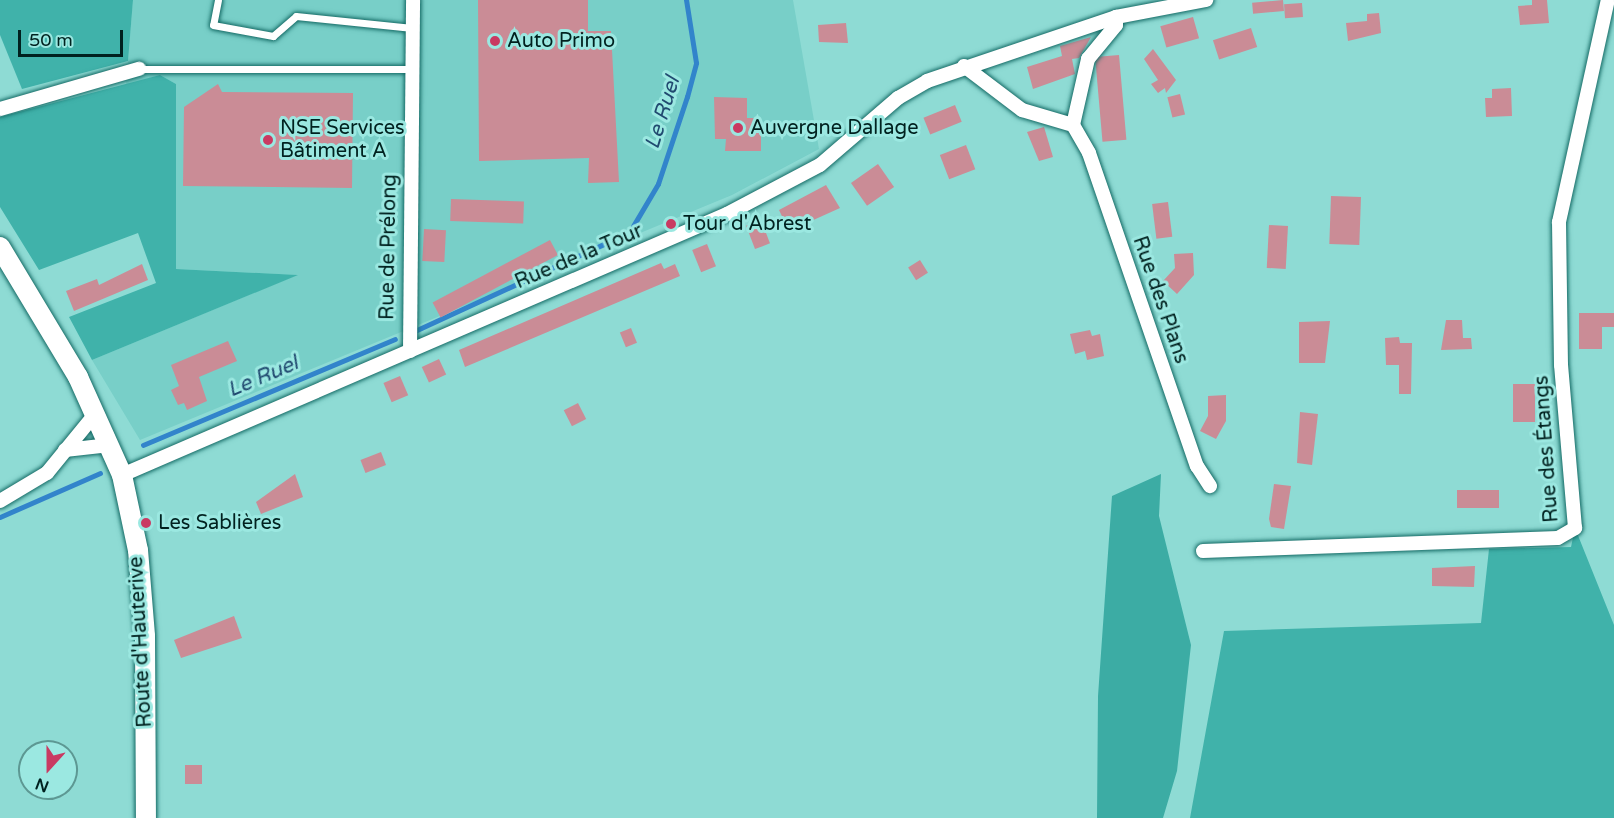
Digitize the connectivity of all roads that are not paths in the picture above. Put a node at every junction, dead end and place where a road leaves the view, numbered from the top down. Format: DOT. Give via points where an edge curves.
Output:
graph roads {
  1 [pos="218,0"];
  2 [pos="413,0"];
  3 [pos="1206,0"];
  4 [pos="1608,0"];
  5 [pos="1143,5"];
  6 [pos="1116,18"];
  7 [pos="412,28"];
  8 [pos="964,66"];
  9 [pos="139,69"];
  10 [pos="411,69"];
  11 [pos="0,109"];
  12 [pos="1073,125"];
  13 [pos="0,247"];
  14 [pos="410,351"];
  15 [pos="96,413"];
  16 [pos="110,445"];
  17 [pos="65,450"];
  18 [pos="122,475"];
  19 [pos="1210,486"];
  20 [pos="0,501"];
  21 [pos="1203,551"];
  22 [pos="146,818"];
  1 -- 7 [label="lane" via="213,25 273,36 296,16"];
  2 -- 7 [label="street, Rue de Prélong"];
  3 -- 5 [label="street, Rue de la Tour"];
  4 -- 21 [label="street, Rue des Étangs" via="1559,222 1561,365 1575,528 1558,538"];
  5 -- 6 [label="street, Rue de la Tour"];
  6 -- 8 [label="street, Rue de la Tour"];
  6 -- 12 [label="street" via="1116,25 1088,59"];
  7 -- 10 [label="street, Rue de Prélong"];
  8 -- 12 [label="street" via="1022,110"];
  8 -- 14 [label="street, Rue de la Tour" via="898,98 801,177"];
  9 -- 10 [label="lane"];
  9 -- 11 [label="street"];
  10 -- 14 [label="street, Rue de Prélong"];
  12 -- 19 [label="street, Rue des Plans" via="1089,153 1197,466"];
  13 -- 15 [label="main road, Route d'Hauterive"];
  14 -- 18 [label="street, Rue de la Tour"];
  15 -- 16 [label="main road, Route d'Hauterive"];
  15 -- 17 [label="street"];
  16 -- 17 [label="street"];
  16 -- 18 [label="main road, Route d'Hauterive"];
  17 -- 20 [label="street" via="33,485"];
  18 -- 22 [label="main road, Route d'Hauterive" via="138,550 145,636"];
}
